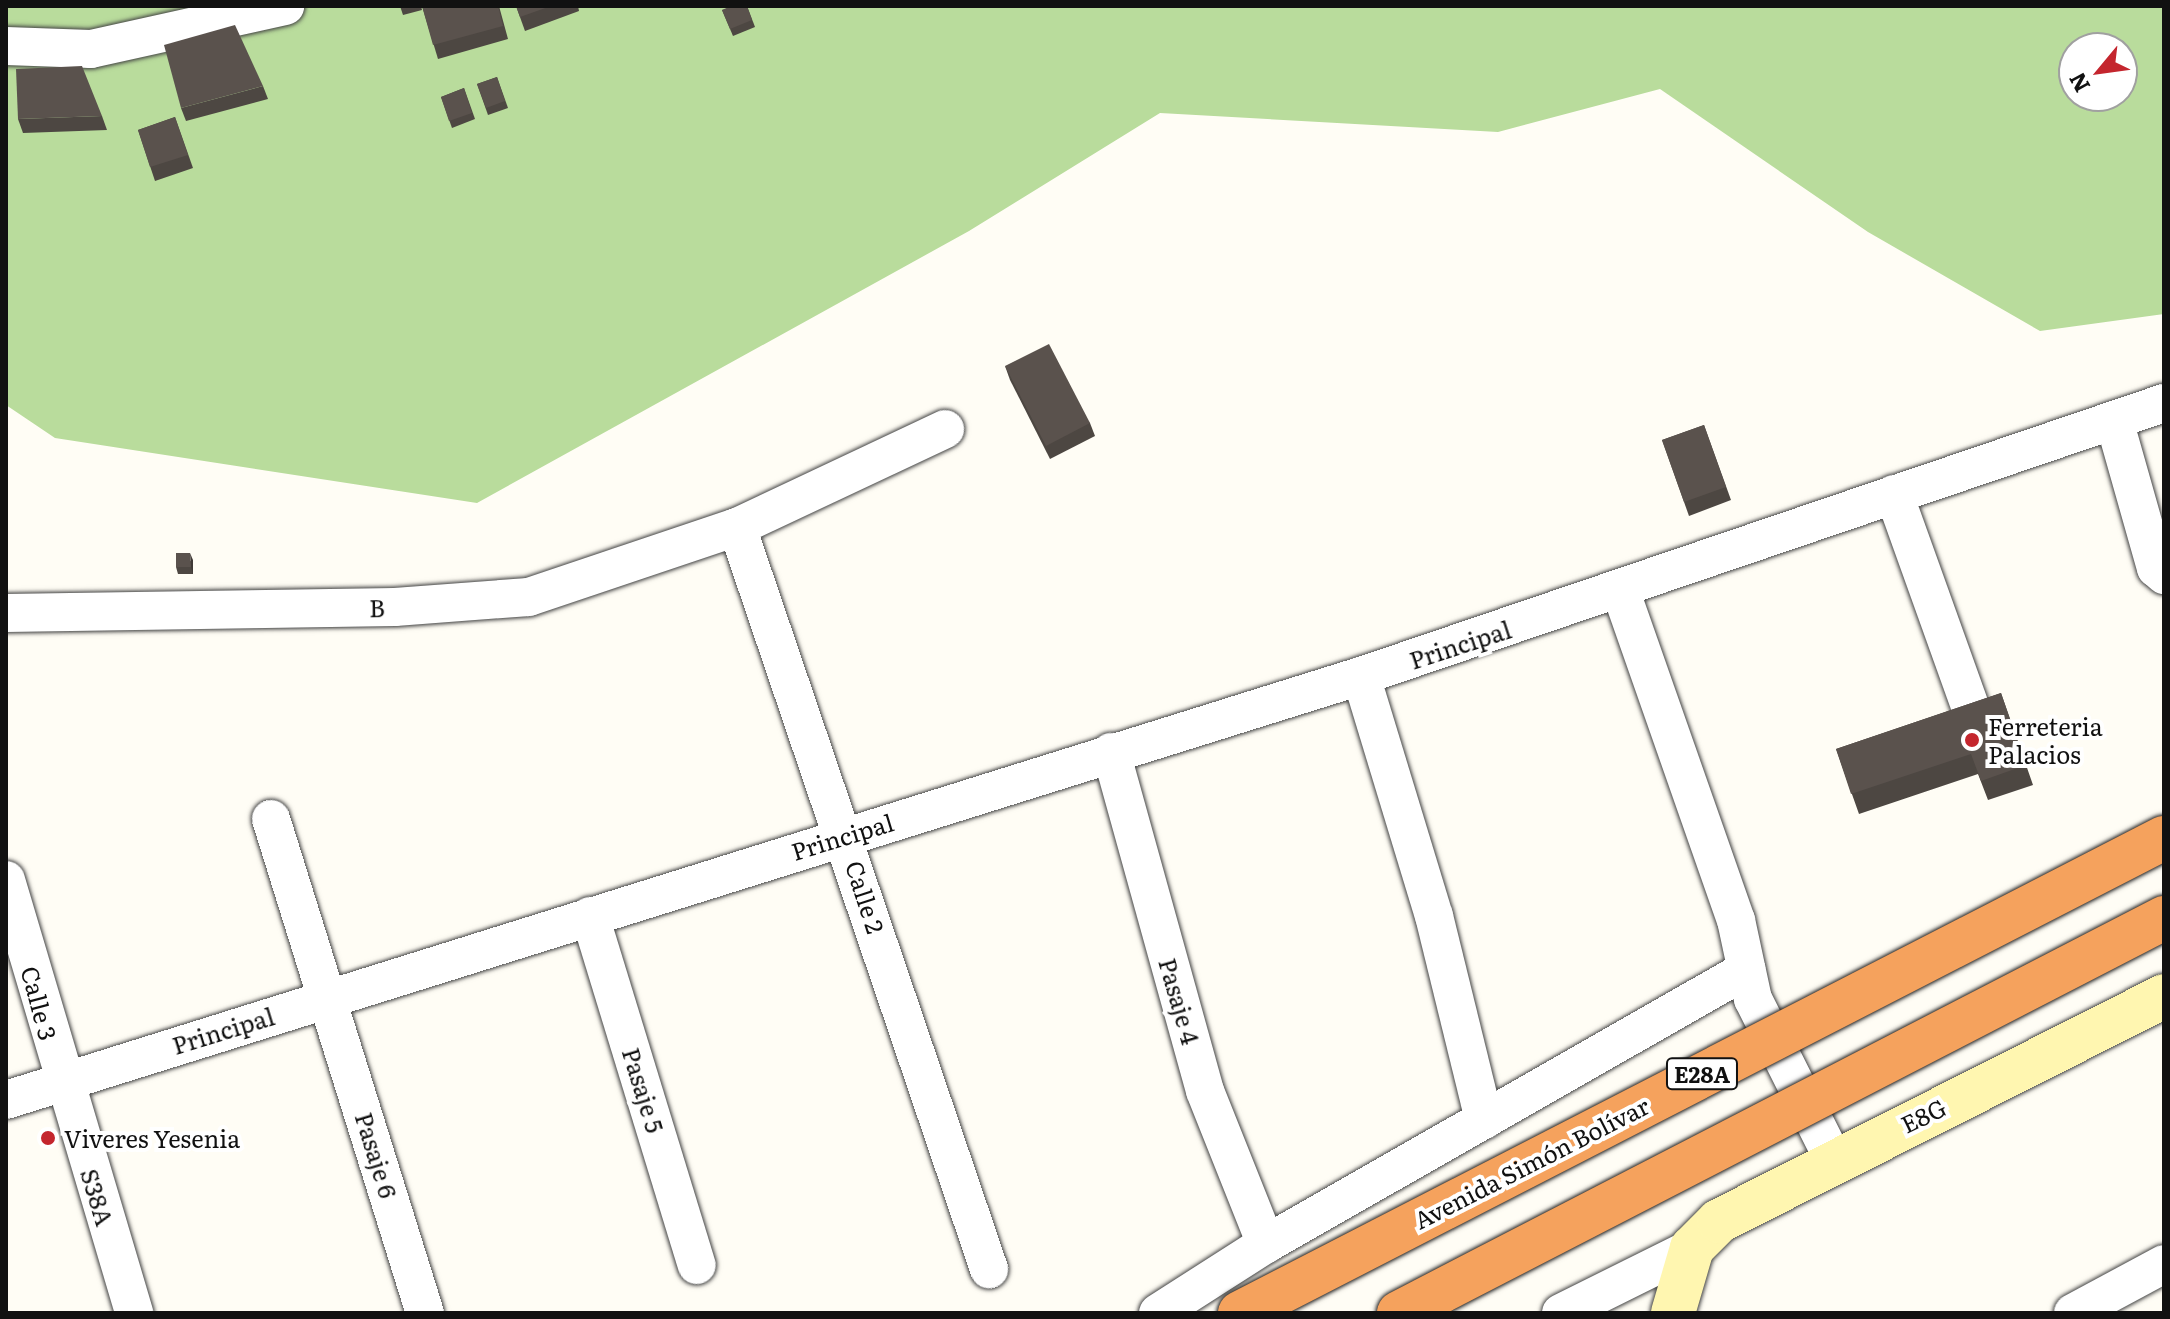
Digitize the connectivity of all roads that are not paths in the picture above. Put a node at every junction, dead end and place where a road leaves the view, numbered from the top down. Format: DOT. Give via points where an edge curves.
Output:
graph roads {
  1 [pos="285,6"];
  2 [pos="6,46"];
  3 [pos="2164,403"];
  4 [pos="2114,420"];
  5 [pos="945,429"];
  6 [pos="1894,494"];
  7 [pos="737,527"];
  8 [pos="2164,575"];
  9 [pos="1621,592"];
  10 [pos="6,613"];
  11 [pos="1361,676"];
  12 [pos="1974,718"];
  13 [pos="1111,752"];
  14 [pos="271,819"];
  15 [pos="845,835"];
  16 [pos="2164,838"];
  17 [pos="6,880"];
  18 [pos="590,916"];
  19 [pos="2164,918"];
  20 [pos="1746,970"];
  21 [pos="2164,996"];
  22 [pos="328,997"];
  23 [pos="62,1081"];
  24 [pos="6,1100"];
  25 [pos="1484,1120"];
  26 [pos="1834,1161"];
  27 [pos="1266,1244"];
  28 [pos="1692,1248"];
  29 [pos="2164,1264"];
  30 [pos="697,1265"];
  31 [pos="989,1269"];
  32 [pos="134,1313"];
  33 [pos="425,1313"];
  34 [pos="1158,1313"];
  35 [pos="1240,1313"];
  36 [pos="1399,1313"];
  37 [pos="1561,1313"];
  38 [pos="1673,1313"];
  39 [pos="2073,1313"];
  1 -- 2 [label="street" via="91,49"];
  3 -- 4 [label="street, Principal"];
  4 -- 6 [label="street, Principal"];
  4 -- 8 [label="street" via="2156,568"];
  5 -- 7 [label="street"];
  6 -- 9 [label="street, Principal"];
  6 -- 12 [label="street"];
  7 -- 10 [label="street, B" via="529,597 395,607"];
  7 -- 15 [label="street, Calle 2"];
  9 -- 11 [label="street, Principal"];
  9 -- 20 [label="street" via="1736,920"];
  11 -- 13 [label="street, Principal"];
  11 -- 25 [label="street" via="1434,916"];
  13 -- 15 [label="street, Principal"];
  13 -- 27 [label="street, Pasaje 4" via="1205,1091"];
  14 -- 22 [label="street, Pasaje 6"];
  15 -- 18 [label="street, Principal"];
  15 -- 31 [label="street, Calle 2"];
  16 -- 35 [label="highway, Avenida Simón Bolívar / E28A, bridge"];
  17 -- 23 [label="street, Calle 3"];
  18 -- 22 [label="street, Principal"];
  18 -- 30 [label="street, Pasaje 5"];
  19 -- 36 [label="highway, bridge"];
  20 -- 25 [label="street"];
  20 -- 26 [label="street" via="1759,1015"];
  21 -- 26 [label="street, E8G"];
  22 -- 23 [label="street, Principal"];
  22 -- 33 [label="street, Pasaje 6"];
  23 -- 24 [label="street, Principal"];
  23 -- 32 [label="street, S38A"];
  25 -- 27 [label="street"];
  26 -- 28 [label="street, E8G" via="1719,1221"];
  27 -- 34 [label="street"];
  28 -- 37 [label="street, E8G"];
  28 -- 38 [label="street, E8G"];
  29 -- 39 [label="street"];
}
